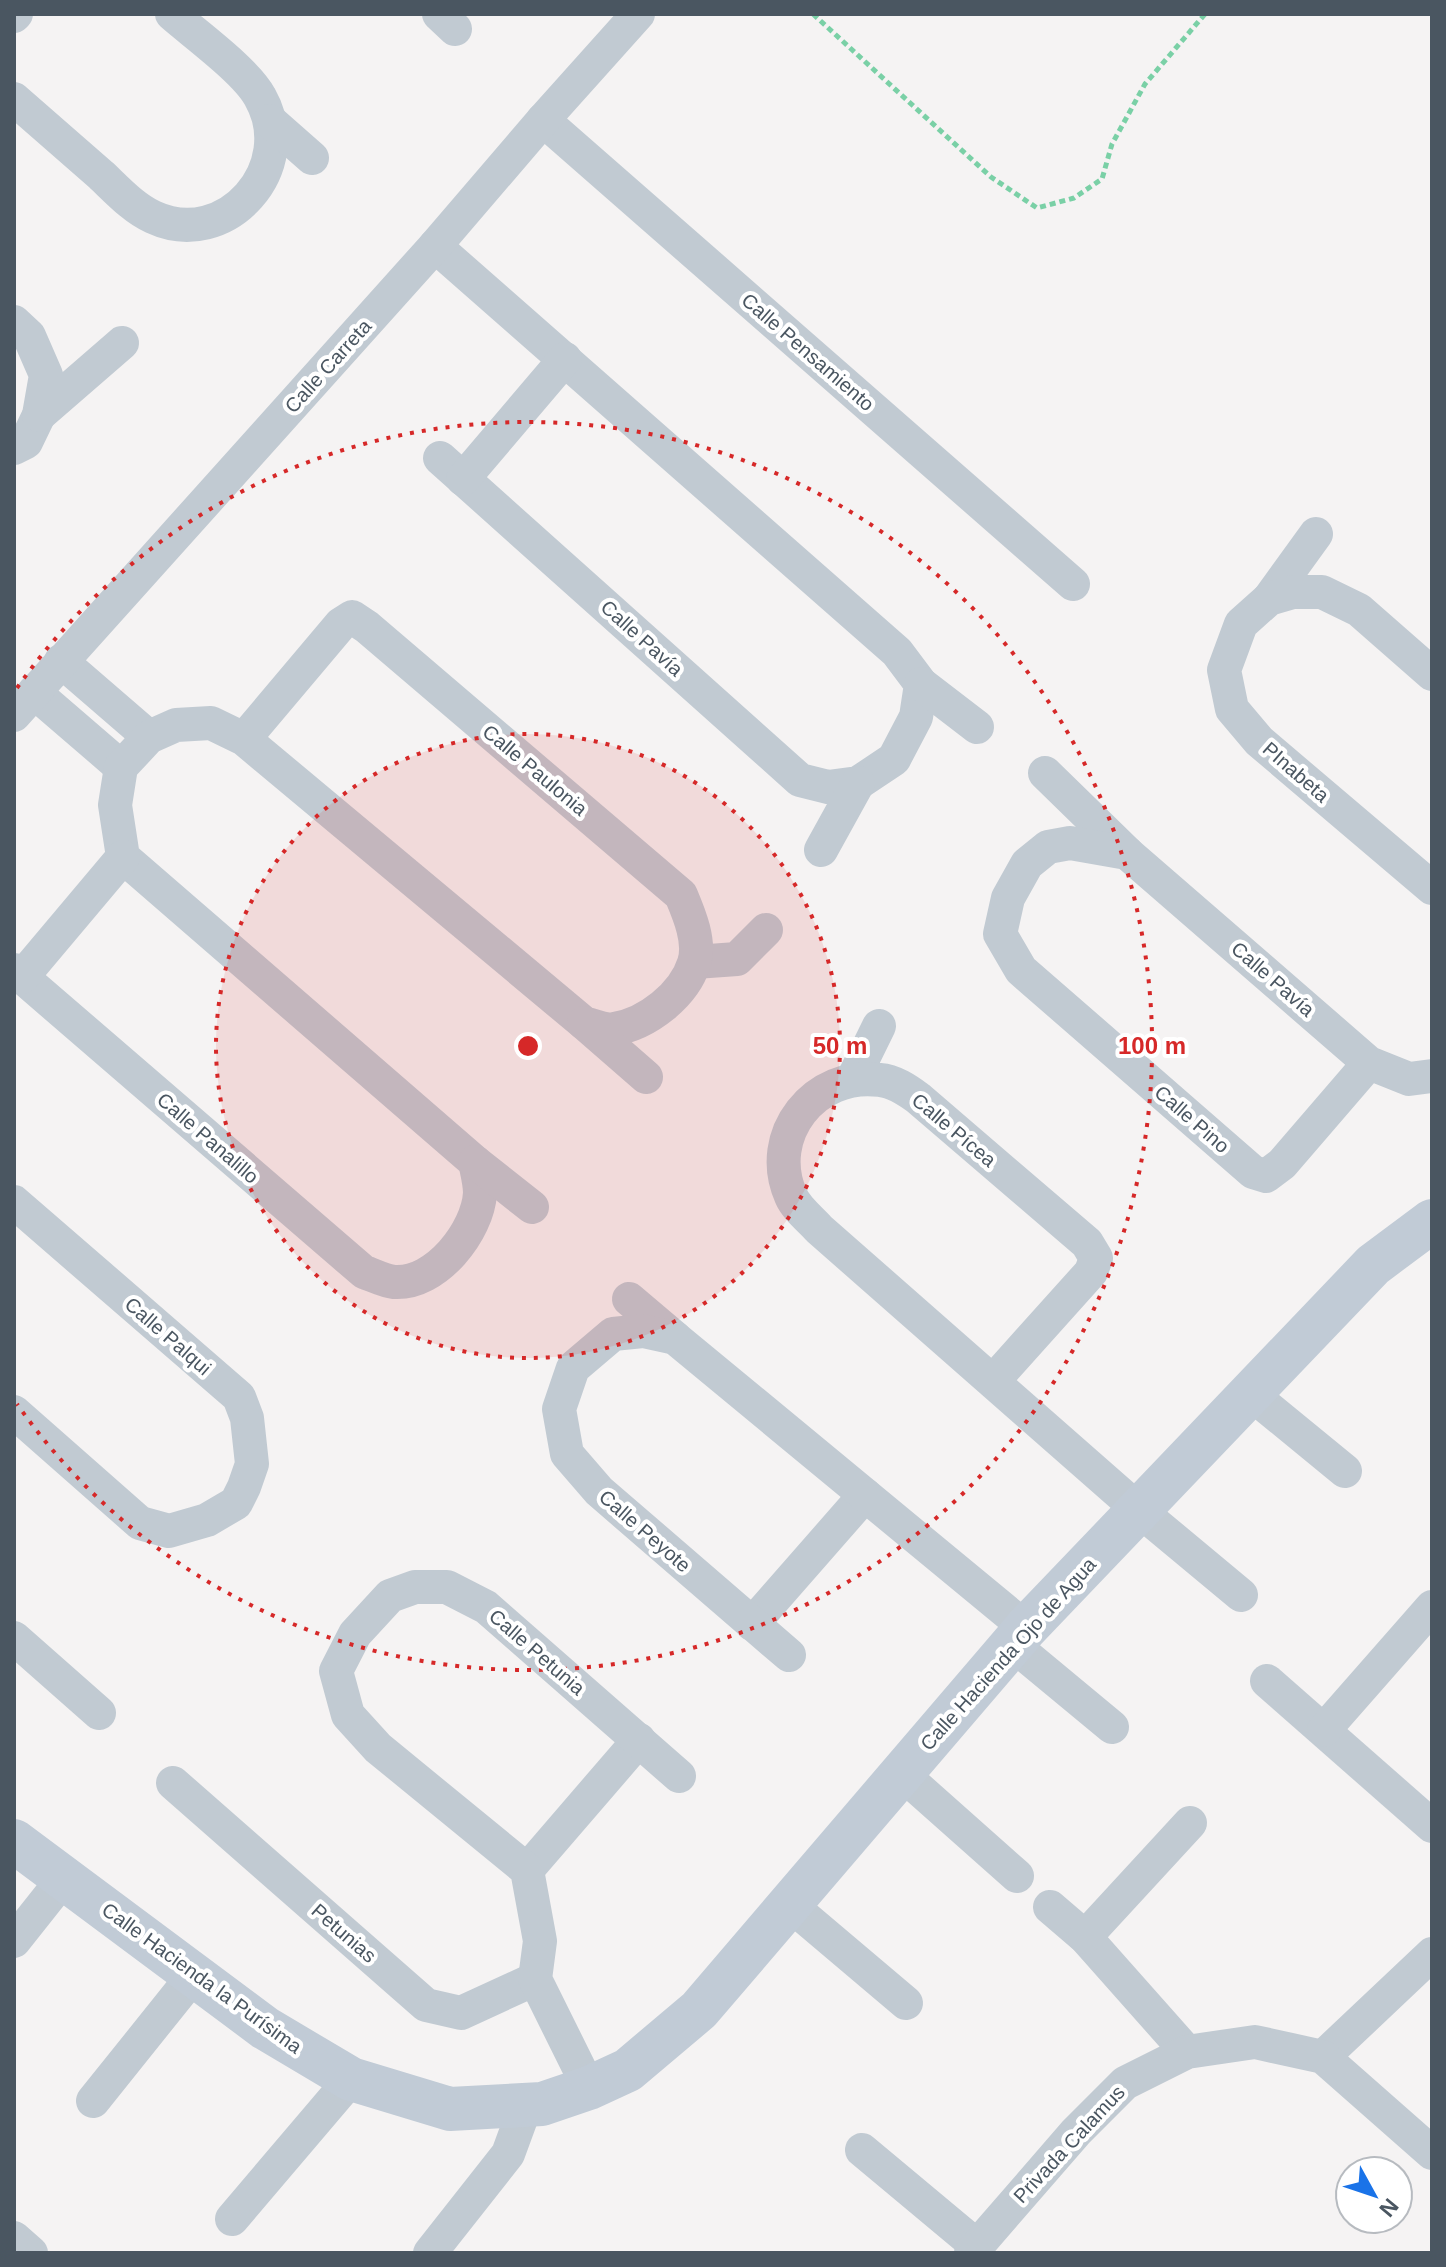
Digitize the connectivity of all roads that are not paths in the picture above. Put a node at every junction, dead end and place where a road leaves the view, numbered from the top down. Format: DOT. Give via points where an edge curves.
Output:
graph roads {
  1 [pos="172,14"];
  2 [pos="638,14"];
  3 [pos="14,99"];
  4 [pos="543,120"];
  5 [pos="270,121"];
  6 [pos="312,158"];
  7 [pos="435,246"];
  8 [pos="14,322"];
  9 [pos="122,343"];
  10 [pos="565,359"];
  11 [pos="26,435"];
  12 [pos="1316,534"];
  13 [pos="1073,584"];
  14 [pos="1269,599"];
  15 [pos="61,661"];
  16 [pos="1432,674"];
  17 [pos="921,684"];
  18 [pos="24,704"];
  19 [pos="977,727"];
  20 [pos="244,739"];
  21 [pos="135,752"];
  22 [pos="1045,773"];
  23 [pos="858,783"];
  24 [pos="821,850"];
  25 [pos="1127,853"];
  26 [pos="123,857"];
  27 [pos="1432,888"];
  28 [pos="766,930"];
  29 [pos="695,962"];
  30 [pos="18,974"];
  31 [pos="584,1023"];
  32 [pos="879,1026"];
  33 [pos="1369,1063"];
  34 [pos="1432,1076"];
  35 [pos="646,1077"];
  36 [pos="853,1079"];
  37 [pos="475,1162"];
  38 [pos="14,1202"];
  39 [pos="532,1207"];
  40 [pos="1432,1221"];
  41 [pos="629,1299"];
  42 [pos="675,1338"];
  43 [pos="994,1380"];
  44 [pos="1251,1394"];
  45 [pos="14,1412"];
  46 [pos="1345,1471"];
  47 [pos="865,1495"];
  48 [pos="1140,1511"];
  49 [pos="1241,1595"];
  50 [pos="1432,1607"];
  51 [pos="752,1624"];
  52 [pos="1019,1636"];
  53 [pos="14,1638"];
  54 [pos="789,1655"];
  55 [pos="1267,1681"];
  56 [pos="99,1713"];
  57 [pos="1112,1727"];
  58 [pos="1324,1730"];
  59 [pos="639,1740"];
  60 [pos="901,1773"];
  61 [pos="679,1776"];
  62 [pos="173,1783"];
  63 [pos="1190,1823"];
  64 [pos="1432,1826"];
  65 [pos="14,1841"];
  66 [pos="527,1870"];
  67 [pos="1017,1876"];
  68 [pos="64,1878"];
  69 [pos="789,1904"];
  70 [pos="1050,1907"];
  71 [pos="1085,1937"];
  72 [pos="14,1941"];
  73 [pos="1432,1954"];
  74 [pos="194,1975"];
  75 [pos="535,1979"];
  76 [pos="906,2003"];
  77 [pos="1187,2052"];
  78 [pos="1323,2057"];
  79 [pos="351,2079"];
  80 [pos="589,2088"];
  81 [pos="93,2101"];
  82 [pos="526,2105"];
  83 [pos="862,2150"];
  84 [pos="1432,2153"];
  85 [pos="232,2219"];
  86 [pos="14,2238"];
  87 [pos="974,2250"];
  88 [pos="31,2253"];
  89 [pos="430,2253"];
  1 -- 5 [label="street" via="243,77 260,97"];
  2 -- 4 [label="street, Calle Carreta"];
  3 -- 5 [label="street" via="131,202 153,217 178,224 230,213 250,196 265,173 272,148"];
  4 -- 7 [label="street, Calle Carreta"];
  4 -- 13 [label="street, Calle Pensamiento"];
  5 -- 6 [label="street"];
  7 -- 10 [label="street"];
  7 -- 15 [label="street, Calle Carreta"];
  8 -- 11 [label="street" via="29,336 46,375"];
  9 -- 11 [label="street"];
  10 -- 17 [label="street" via="897,652"];
  10 -- 23 [label="street, Calle Pavía" via="452,469 800,780 828,787"];
  12 -- 14 [label="street"];
  14 -- 16 [label="street" via="1322,592 1359,610"];
  14 -- 27 [label="street, PInabeta" via="1241,624 1224,670 1232,709 1259,741"];
  15 -- 18 [label="street, Calle Carreta"];
  15 -- 21 [label="street"];
  17 -- 19 [label="street"];
  17 -- 23 [label="street" via="916,717 894,759"];
  18 -- 21 [label="street"];
  20 -- 21 [label="street" via="211,723 176,725"];
  20 -- 29 [label="street, Calle Paulonia" via="352,617 681,895 690,916"];
  20 -- 31 [label="street"];
  21 -- 26 [label="street" via="115,805"];
  22 -- 25 [label="street, Calle Pavía"];
  23 -- 24 [label="street"];
  25 -- 33 [label="street, Calle Pavía"];
  25 -- 33 [label="street, Calle Pino" via="1070,843 1048,847 1027,864 1008,898 1000,934 1021,970 1253,1172 1266,1176 1282,1164"];
  26 -- 30 [label="street, Calle Panalillo"];
  26 -- 37 [label="street"];
  28 -- 29 [label="street" via="737,959"];
  29 -- 31 [label="street" via="670,1000 638,1021 612,1030"];
  30 -- 37 [label="street, Calle Panalillo" via="364,1272 395,1282 418,1277 454,1252 476,1211 480,1192"];
  31 -- 35 [label="street"];
  32 -- 36 [label="street"];
  33 -- 34 [label="street, Calle Pavía" via="1409,1079"];
  36 -- 43 [label="street" via="829,1086 793,1120 782,1158 791,1198 819,1229"];
  36 -- 43 [label="street, Calle Pícea" via="882,1080 918,1098 1087,1243 1096,1258 1091,1272"];
  37 -- 39 [label="street"];
  38 -- 45 [label="street, Calle Palqui" via="239,1397 252,1464 236,1503 207,1520 169,1531 140,1523"];
  40 -- 44 [label="street, Calle Hacienda Ojo de Agua" via="1373,1265"];
  41 -- 42 [label="street"];
  42 -- 47 [label="street"];
  42 -- 51 [label="street, Calle Peyote" via="643,1331 613,1334 573,1368 559,1409 567,1454 599,1491"];
  43 -- 48 [label="street"];
  44 -- 46 [label="street"];
  44 -- 48 [label="street, Calle Hacienda Ojo de Agua"];
  47 -- 51 [label="street"];
  47 -- 52 [label="street"];
  48 -- 49 [label="street"];
  48 -- 52 [label="street, Calle Hacienda Ojo de Agua"];
  50 -- 58 [label="street"];
  51 -- 54 [label="street, Calle Peyote"];
  52 -- 57 [label="street"];
  52 -- 60 [label="street, Calle Hacienda Ojo de Agua"];
  53 -- 56 [label="street"];
  55 -- 58 [label="street"];
  58 -- 64 [label="street"];
  59 -- 61 [label="street, Calle Petunia"];
  59 -- 66 [label="street"];
  59 -- 66 [label="street, Calle Petunia" via="486,1607 447,1587 415,1587 390,1596 355,1634 336,1671 348,1715 378,1748"];
  60 -- 67 [label="street"];
  60 -- 69 [label="street, Calle Hacienda Ojo de Agua"];
  62 -- 75 [label="street, Petunias" via="426,2005 461,2013"];
  63 -- 71 [label="street"];
  65 -- 68 [label="street, Calle Hacienda la Purísima"];
  66 -- 75 [label="street" via="540,1941"];
  68 -- 72 [label="street"];
  68 -- 74 [label="street, Calle Hacienda la Purísima"];
  69 -- 76 [label="street"];
  69 -- 80 [label="street, Calle Hacienda Ojo de Agua" via="699,2010 628,2070"];
  70 -- 71 [label="street"];
  71 -- 77 [label="street"];
  73 -- 78 [label="street"];
  74 -- 79 [label="street, Calle Hacienda la Purísima" via="265,2028"];
  74 -- 81 [label="street"];
  75 -- 80 [label="street"];
  77 -- 78 [label="street, Privada Calamus" via="1255,2042"];
  77 -- 87 [label="street, Privada Calamus" via="1125,2083"];
  78 -- 84 [label="street"];
  79 -- 82 [label="street, Calle Hacienda la Purísima" via="450,2109"];
  79 -- 85 [label="street"];
  80 -- 82 [label="street, Calle Hacienda la Purísima"];
  82 -- 89 [label="street" via="508,2154"];
  83 -- 87 [label="street"];
  86 -- 88 [label="street"];
}
